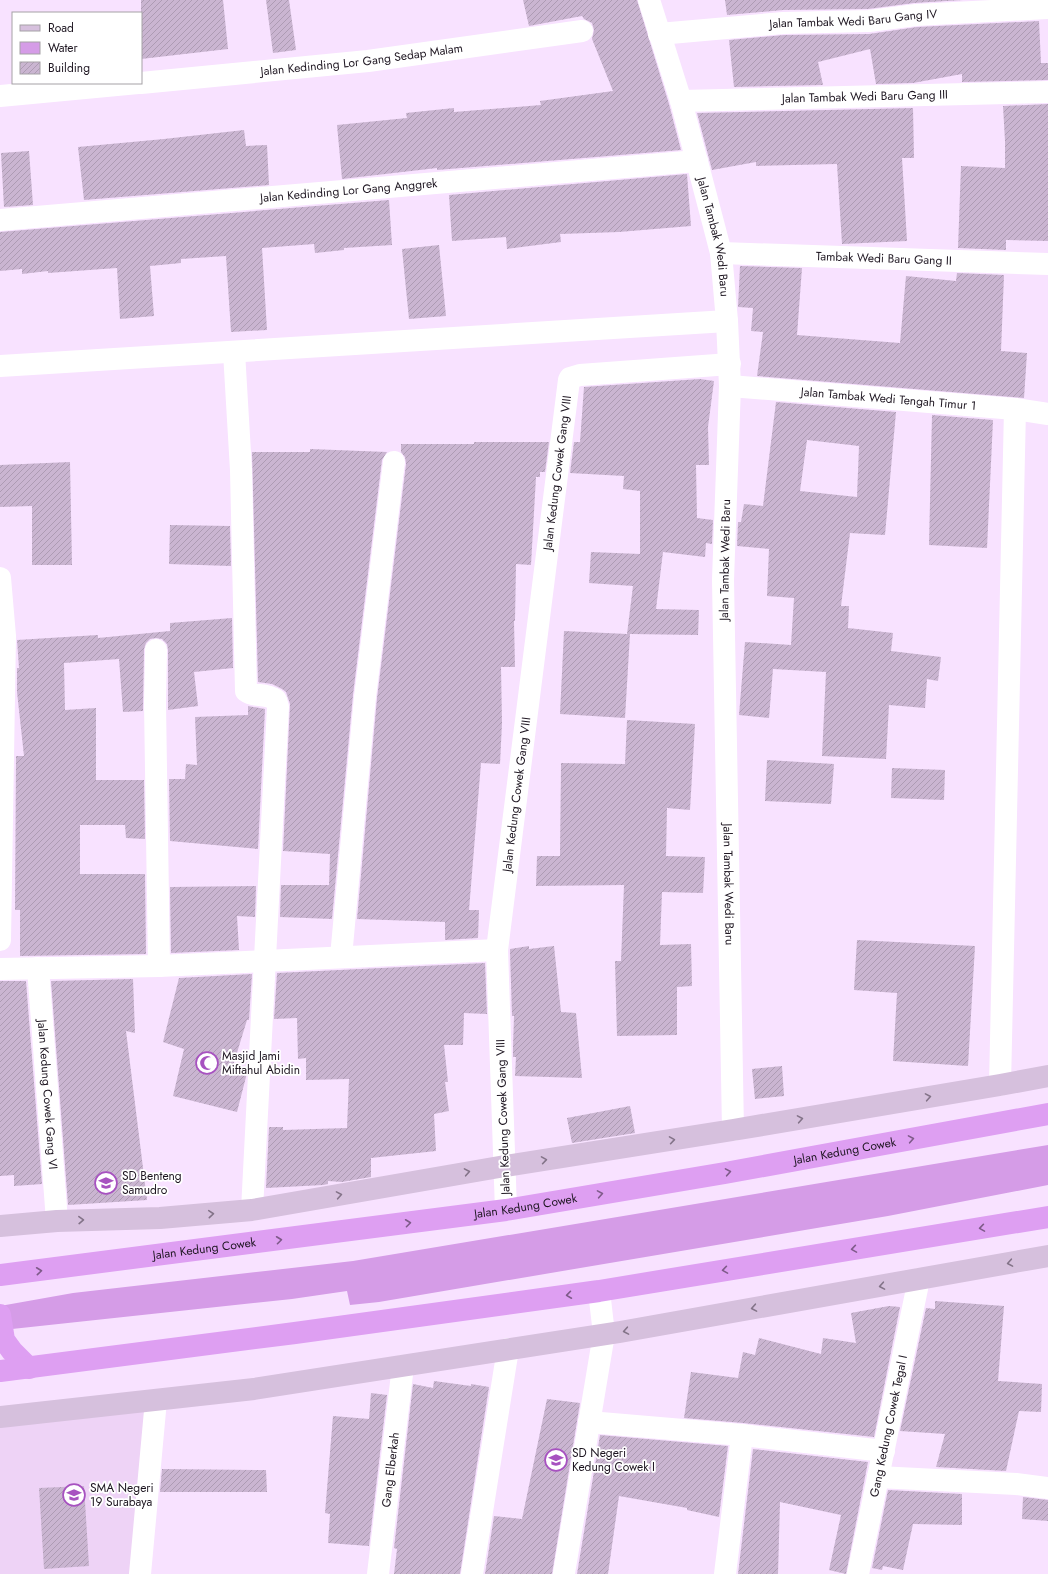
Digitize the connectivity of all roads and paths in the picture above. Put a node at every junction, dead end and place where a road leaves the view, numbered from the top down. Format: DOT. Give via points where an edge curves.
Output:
graph roads {
  1 [pos="649,0"];
  2 [pos="1048,8"];
  3 [pos="582,31"];
  4 [pos="659,34"];
  5 [pos="142,83"];
  6 [pos="127,84"];
  7 [pos="1048,92"];
  8 [pos="0,96"];
  9 [pos="681,101"];
  10 [pos="697,161"];
  11 [pos="0,220"];
  12 [pos="721,254"];
  13 [pos="1048,264"];
  14 [pos="719,321"];
  15 [pos="234,352"];
  16 [pos="730,364"];
  17 [pos="0,366"];
  18 [pos="730,386"];
  19 [pos="1015,409"];
  20 [pos="1048,414"];
  21 [pos="394,462"];
  22 [pos="0,578"];
  23 [pos="156,650"];
  24 [pos="0,940"];
  25 [pos="496,950"];
  26 [pos="341,957"];
  27 [pos="264,962"];
  28 [pos="159,966"];
  29 [pos="38,968"];
  30 [pos="0,969"];
  31 [pos="1048,1076"];
  32 [pos="1000,1085"];
  33 [pos="1048,1114"];
  34 [pos="734,1130"];
  35 [pos="505,1166"];
  36 [pos="252,1210"];
  37 [pos="506,1210"];
  38 [pos="1048,1217"];
  39 [pos="57,1221"];
  40 [pos="0,1226"];
  41 [pos="1048,1256"];
  42 [pos="6,1274"];
  43 [pos="919,1279"];
  44 [pos="599,1291"];
  45 [pos="0,1292"];
  46 [pos="0,1315"];
  47 [pos="604,1334"];
  48 [pos="508,1350"];
  49 [pos="404,1366"];
  50 [pos="29,1368"];
  51 [pos="0,1371"];
  52 [pos="156,1400"];
  53 [pos="0,1417"];
  54 [pos="589,1422"];
  55 [pos="742,1435"];
  56 [pos="884,1451"];
  57 [pos="878,1477"];
  58 [pos="1048,1488"];
  59 [pos="564,1573"];
  60 [pos="140,1574"];
  61 [pos="378,1574"];
  62 [pos="472,1574"];
  63 [pos="725,1574"];
  64 [pos="858,1574"];
  1 -- 4 [label="street, Jalan Tambak Wedi Baru"];
  2 -- 4 [label="street, Jalan Tambak Wedi Baru Gang IV" via="916,15 869,21 783,23"];
  3 -- 5 [label="street, Jalan Kedinding Lor Gang Sedap Malam" via="368,61"];
  4 -- 9 [label="street, Jalan Tambak Wedi Baru"];
  6 -- 8 [label="street"];
  7 -- 9 [label="street, Jalan Tambak Wedi Baru Gang III"];
  9 -- 10 [label="street, Jalan Tambak Wedi Baru"];
  10 -- 11 [label="street, Jalan Kedinding Lor Gang Anggrek"];
  10 -- 12 [label="street, Jalan Tambak Wedi Baru"];
  12 -- 13 [label="street, Tambak Wedi Baru Gang II"];
  12 -- 14 [label="street, Jalan Tambak Wedi Baru"];
  14 -- 15 [label="street"];
  14 -- 16 [label="street, Jalan Tambak Wedi Baru"];
  15 -- 17 [label="street"];
  15 -- 27 [label="street" via="241,470 246,691 250,694 268,695 276,700 278,707"];
  16 -- 18 [label="street, Jalan Tambak Wedi Baru"];
  16 -- 25 [label="street, Jalan Kedung Cowek Gang VIII" via="580,375 569,380"];
  18 -- 19 [label="street, Jalan Tambak Wedi Tengah Timur 1"];
  18 -- 34 [label="street, Jalan Tambak Wedi Baru" via="723,580"];
  19 -- 20 [label="street, Jalan Tambak Wedi Tengah Timur 1"];
  19 -- 32 [label="street"];
  21 -- 26 [label="street" via="365,697"];
  22 -- 24 [label="street" via="6,636"];
  23 -- 28 [label="street"];
  25 -- 26 [label="street"];
  25 -- 35 [label="street, Jalan Kedung Cowek Gang VIII"];
  26 -- 27 [label="street"];
  27 -- 28 [label="street"];
  27 -- 36 [label="street"];
  28 -- 29 [label="street"];
  29 -- 30 [label="street"];
  29 -- 39 [label="street, Jalan Kedung Cowek Gang VI"];
  31 -- 32 [label="main road"];
  34 -- 32 [label="main road, one-way"];
  37 -- 33 [label="highway, Jalan Kedung Cowek, one-way"];
  35 -- 34 [label="main road, one-way"];
  36 -- 35 [label="main road, one-way"];
  35 -- 37 [label="street, Jalan Kedung Cowek Gang VIII"];
  39 -- 36 [label="main road, one-way" via="160,1218"];
  42 -- 37 [label="highway, Jalan Kedung Cowek, one-way"];
  38 -- 44 [label="highway, one-way"];
  39 -- 40 [label="main road"];
  41 -- 43 [label="main road, one-way"];
  42 -- 45 [label="highway"];
  43 -- 47 [label="main road, one-way"];
  43 -- 56 [label="street, Gang Kedung Cowek Tegal I"];
  44 -- 47 [label="street"];
  44 -- 50 [label="highway, one-way"];
  46 -- 50 [label="highway" via="4,1340"];
  47 -- 48 [label="main road"];
  47 -- 54 [label="street"];
  48 -- 49 [label="main road"];
  48 -- 62 [label="street"];
  49 -- 52 [label="main road" via="254,1389"];
  49 -- 61 [label="street, Gang Elberkah"];
  50 -- 51 [label="highway"];
  52 -- 53 [label="main road"];
  52 -- 60 [label="street"];
  54 -- 55 [label="street"];
  54 -- 59 [label="street"];
  55 -- 56 [label="street"];
  55 -- 63 [label="street"];
  56 -- 57 [label="street, Gang Kedung Cowek Tegal I"];
  57 -- 58 [label="street"];
  57 -- 64 [label="street, Gang Kedung Cowek Tegal I"];
}
